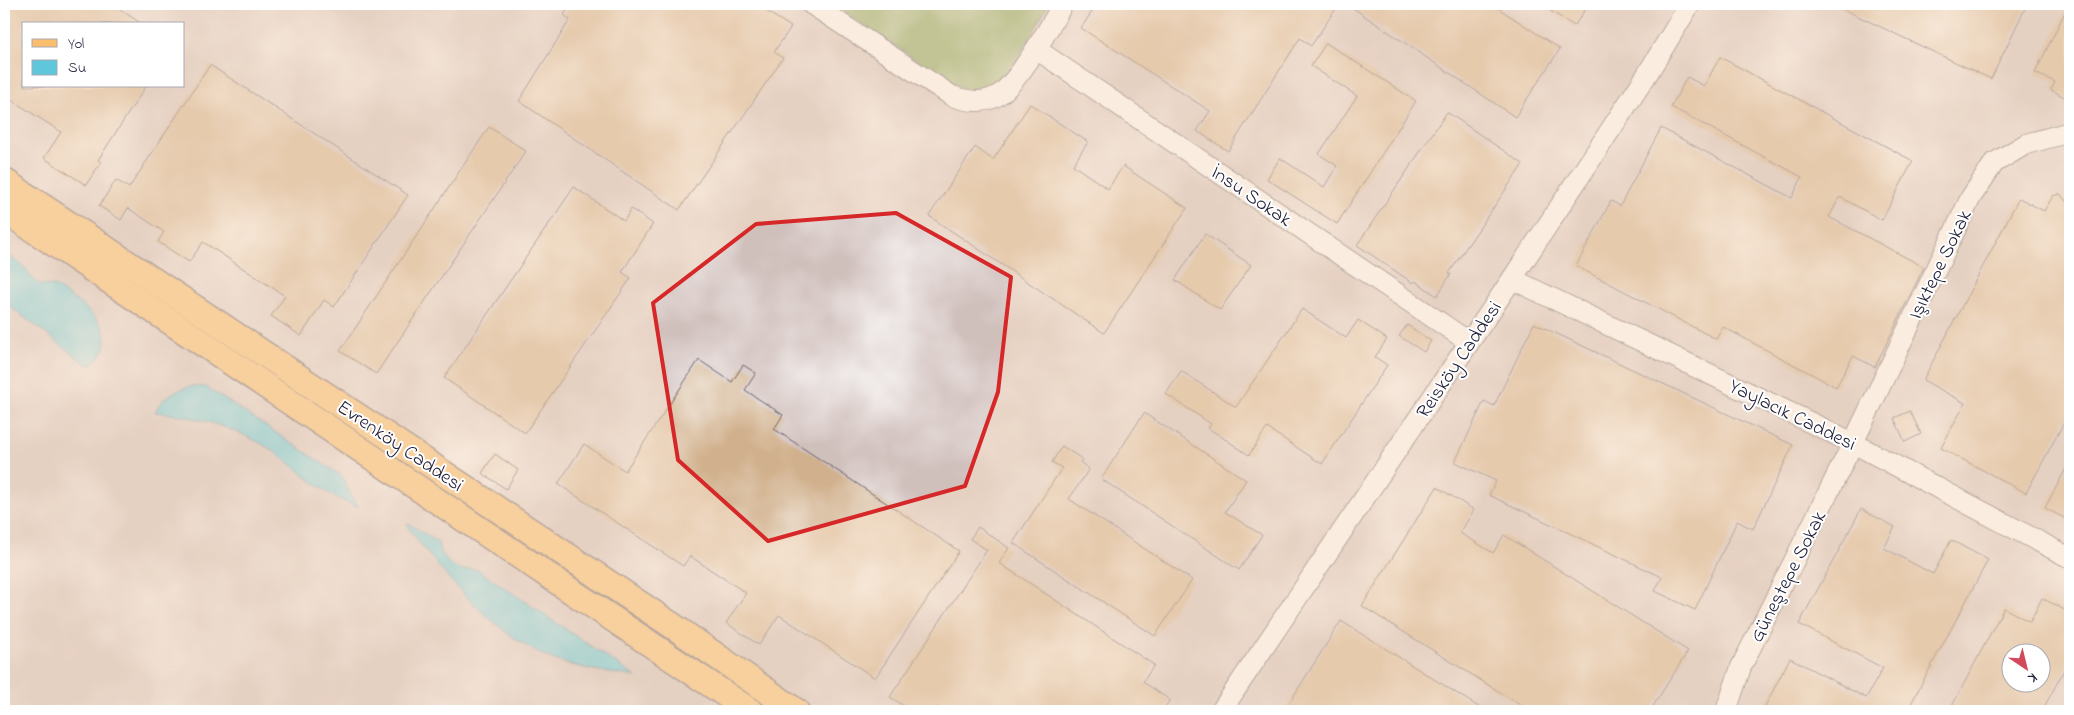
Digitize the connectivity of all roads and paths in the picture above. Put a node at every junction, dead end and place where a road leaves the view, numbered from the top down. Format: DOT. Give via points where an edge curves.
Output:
graph roads {
  1 [pos="811,4"];
  2 [pos="1063,4"];
  3 [pos="1690,4"];
  4 [pos="1036,49"];
  5 [pos="2070,132"];
  6 [pos="4,181"];
  7 [pos="4,210"];
  8 [pos="1512,279"];
  9 [pos="1469,342"];
  10 [pos="1853,443"];
  11 [pos="2070,558"];
  12 [pos="750,711"];
  13 [pos="796,711"];
  14 [pos="1221,711"];
  15 [pos="1726,711"];
  1 -- 4 [label="street" via="952,96 962,99 980,100 997,96 1010,85"];
  2 -- 4 [label="street"];
  3 -- 8 [label="street, Reisköy Caddesi"];
  4 -- 9 [label="street, İnsu Sokak"];
  5 -- 10 [label="street, Işıktepe Sokak" via="2026,144 1994,163 1971,197"];
  6 -- 13 [label="main road, Evrenköy Caddesi"];
  7 -- 12 [label="main road, Evrenköy Caddesi"];
  8 -- 9 [label="street, Reisköy Caddesi"];
  8 -- 10 [label="street, Yaylacık Caddesi"];
  9 -- 14 [label="street, Reisköy Caddesi"];
  10 -- 11 [label="street, Yaylacık Caddesi"];
  10 -- 15 [label="street, Güneştepe Sokak" via="1741,667"];
}
